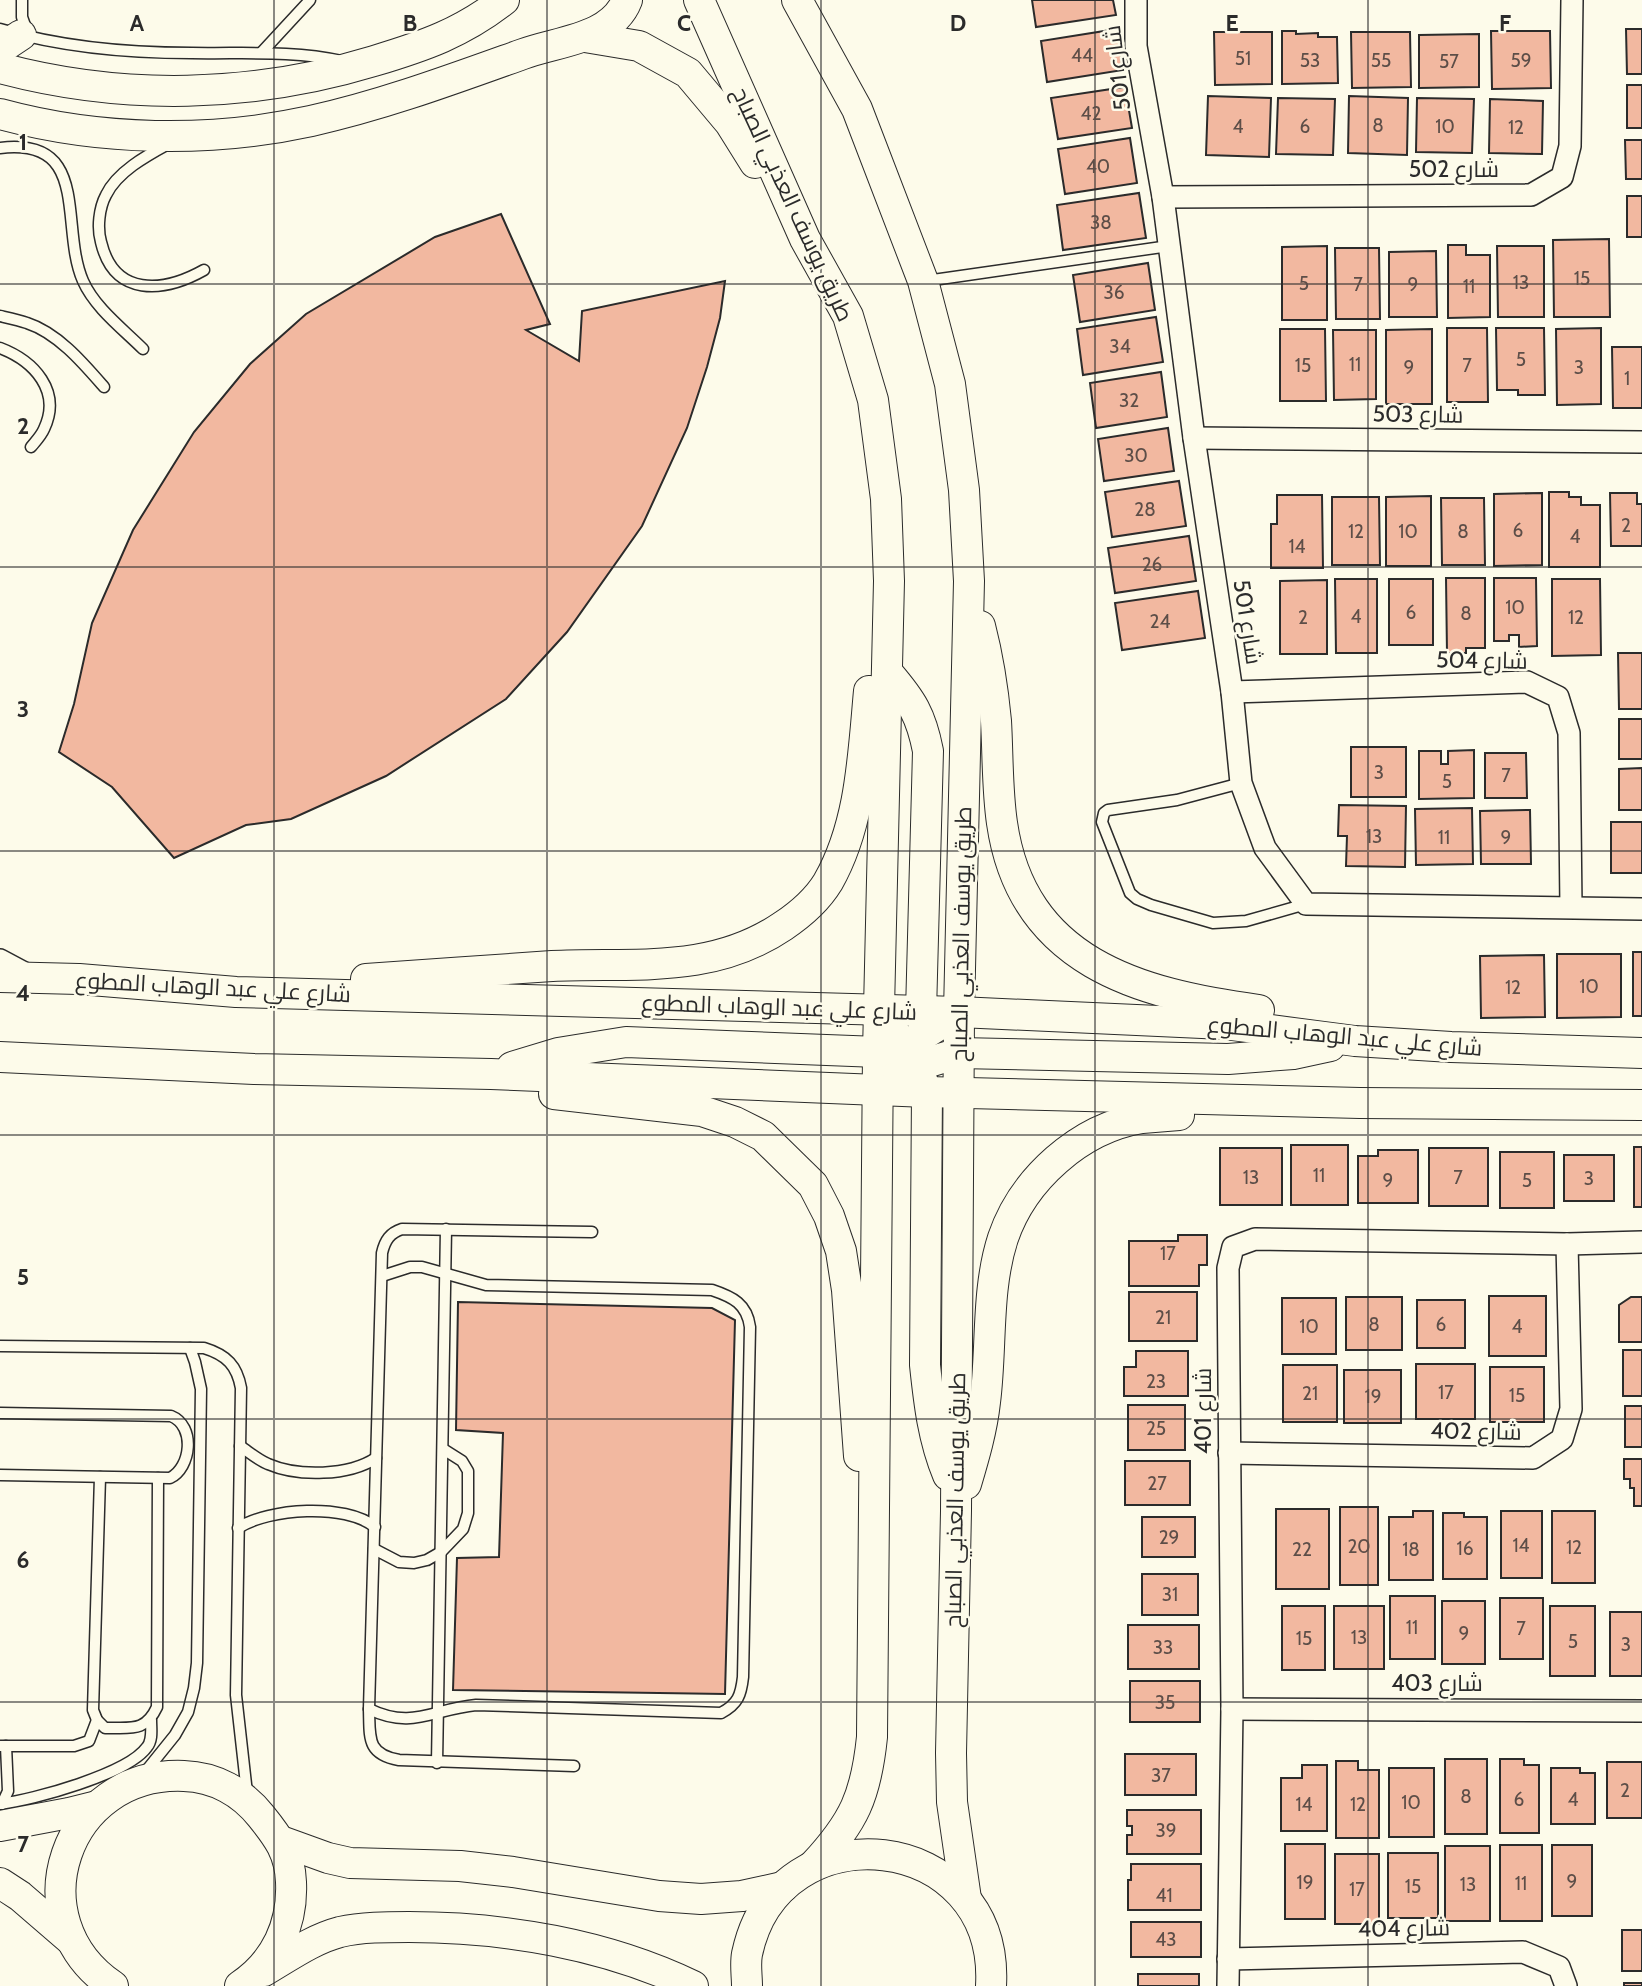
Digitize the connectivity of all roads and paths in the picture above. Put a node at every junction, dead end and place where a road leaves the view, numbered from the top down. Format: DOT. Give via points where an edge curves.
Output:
graph roads {
  1 [pos="22,0"];
  2 [pos="310,0"];
  3 [pos="504,0"];
  4 [pos="627,0"];
  5 [pos="699,0"];
  6 [pos="797,0"];
  7 [pos="814,0"];
  8 [pos="1136,0"];
  9 [pos="1572,0"];
  10 [pos="585,37"];
  11 [pos="13,38"];
  12 [pos="262,52"];
  13 [pos="362,65"];
  14 [pos="0,68"];
  15 [pos="857,109"];
  16 [pos="6,121"];
  17 [pos="181,136"];
  18 [pos="0,148"];
  19 [pos="1163,197"];
  20 [pos="805,239"];
  21 [pos="1169,246"];
  22 [pos="204,270"];
  23 [pos="923,281"];
  24 [pos="0,316"];
  25 [pos="0,348"];
  26 [pos="143,349"];
  27 [pos="104,387"];
  28 [pos="1194,438"];
  29 [pos="1642,442"];
  30 [pos="31,447"];
  31 [pos="889,581"];
  32 [pos="969,581"];
  33 [pos="888,673"];
  34 [pos="1233,692"];
  35 [pos="1241,783"];
  36 [pos="1306,904"];
  37 [pos="1571,907"];
  38 [pos="1642,909"];
  39 [pos="0,960"];
  40 [pos="0,977"];
  41 [pos="32,977"];
  42 [pos="236,992"];
  43 [pos="880,1010"];
  44 [pos="959,1012"];
  45 [pos="1354,1041"];
  46 [pos="1451,1047"];
  47 [pos="921,1052"];
  48 [pos="1642,1053"];
  49 [pos="0,1058"];
  50 [pos="254,1069"];
  51 [pos="491,1074"];
  52 [pos="879,1089"];
  53 [pos="958,1092"];
  54 [pos="1360,1103"];
  55 [pos="1642,1105"];
  56 [pos="446,1229"];
  57 [pos="592,1232"];
  58 [pos="1642,1242"];
  59 [pos="1567,1244"];
  60 [pos="446,1275"];
  61 [pos="382,1276"];
  62 [pos="0,1346"];
  63 [pos="190,1348"];
  64 [pos="0,1413"];
  65 [pos="240,1446"];
  66 [pos="443,1449"];
  67 [pos="1229,1453"];
  68 [pos="376,1458"];
  69 [pos="0,1475"];
  70 [pos="100,1477"];
  71 [pos="158,1478"];
  72 [pos="956,1501"];
  73 [pos="375,1527"];
  74 [pos="238,1528"];
  75 [pos="374,1549"];
  76 [pos="441,1552"];
  77 [pos="873,1609"];
  78 [pos="369,1709"];
  79 [pos="1233,1709"];
  80 [pos="1642,1711"];
  81 [pos="437,1712"];
  82 [pos="97,1720"];
  83 [pos="151,1720"];
  84 [pos="3,1746"];
  85 [pos="437,1763"];
  86 [pos="574,1766"];
  87 [pos="137,1781"];
  88 [pos="248,1800"];
  89 [pos="97,1805"];
  90 [pos="1,1811"];
  91 [pos="281,1841"];
  92 [pos="814,1865"];
  93 [pos="0,1883"];
  94 [pos="783,1887"];
  95 [pos="966,1899"];
  96 [pos="71,1940"];
  97 [pos="1228,1959"];
  98 [pos="104,1982"];
  99 [pos="246,1982"];
  100 [pos="693,1986"];
  101 [pos="747,1986"];
  102 [pos="991,1986"];
  103 [pos="1228,1986"];
  104 [pos="1566,1986"];
  1 -- 11 [label="lane" via="22,16"];
  2 -- 12 [label="lane"];
  3 -- 13 [label="street" via="478,20 424,46"];
  4 -- 10 [label="street" via="617,18"];
  5 -- 20 [label="street, طريق يوسف العذبي الصباح"];
  6 -- 15 [label="street, طريق يوسف العذبي الصباح"];
  7 -- 15 [label="street"];
  8 -- 19 [label="street, شارع 501" via="1136,46"];
  9 -- 19 [label="street, شارع 502" via="1570,146 1562,177 1531,195"];
  10 -- 17 [label="street" via="308,122"];
  10 -- 20 [label="street" via="639,46 688,73 730,123"];
  11 -- 12 [label="lane" via="150,52"];
  12 -- 13 [label="lane"];
  13 -- 14 [label="street" via="270,85 175,92 98,88"];
  15 -- 23 [label="street, طريق يوسف العذبي الصباح"];
  16 -- 17 [label="street"];
  17 -- 22 [label="lane" via="120,177 101,209 99,234 105,261 124,280 163,286"];
  18 -- 26 [label="lane" via="41,151 64,175 75,258 84,283"];
  19 -- 21 [label="street, شارع 501"];
  20 -- 31 [label="street, طريق يوسف العذبي الصباح" via="848,316 873,400 886,499"];
  21 -- 23 [label="lane"];
  21 -- 28 [label="street, شارع 501"];
  23 -- 32 [label="street, طريق يوسف العذبي الصباح" via="950,384 964,490"];
  24 -- 27 [label="lane" via="47,332"];
  25 -- 30 [label="lane" via="30,363 47,392 44,430"];
  28 -- 29 [label="street, شارع 503"];
  28 -- 34 [label="street, شارع 501"];
  31 -- 33 [label="street, طريق يوسف العذبي الصباح"];
  31 -- 42 [label="street" via="871,662 863,766 844,849 826,884 802,913 771,934 737,951 704,959 286,984"];
  32 -- 44 [label="street, طريق يوسف العذبي الصباح"];
  32 -- 46 [label="street" via="986,650 996,718 1002,822 1011,864 1028,899 1054,934 1093,965 1139,985 1201,1000 1347,1021"];
  33 -- 43 [label="street, طريق يوسف العذبي الصباح"];
  33 -- 47 [label="street" via="908,695 922,722 929,751"];
  34 -- 35 [label="street, شارع 501"];
  34 -- 37 [label="street, شارع 504" via="1527,682 1558,697 1569,733"];
  35 -- 36 [label="street, شارع 501" via="1265,848"];
  35 -- 36 [label="lane" via="1104,813 1102,821 1130,893 1152,905 1213,923 1246,921"];
  36 -- 37 [label="street"];
  37 -- 38 [label="street"];
  39 -- 41 [label="street"];
  40 -- 41 [label="street, شارع علي عبد الوهاب المطوع"];
  41 -- 42 [label="street, شارع علي عبد الوهاب المطوع"];
  42 -- 43 [label="street, شارع علي عبد الوهاب المطوع"];
  43 -- 47 [label="street, طريق يوسف العذبي الصباح"];
  43 -- 47 [label="street, شارع علي عبد الوهاب المطوع"];
  44 -- 45 [label="street, شارع علي عبد الوهاب المطوع" via="1224,1024"];
  44 -- 47 [label="street, شارع علي عبد الوهاب المطوع"];
  44 -- 47 [label="street, طريق يوسف العذبي الصباح"];
  45 -- 46 [label="street, شارع علي عبد الوهاب المطوع"];
  45 -- 47 [label="street" via="1293,1054 1228,1059"];
  46 -- 48 [label="street, شارع علي عبد الوهاب المطوع"];
  47 -- 51 [label="street" via="626,1042 558,1053"];
  47 -- 52 [label="street, طريق يوسف العذبي الصباح"];
  47 -- 52 [label="street, شارع علي عبد الوهاب المطوع"];
  47 -- 53 [label="street, شارع علي عبد الوهاب المطوع"];
  47 -- 72 [label="street" via="925,1365 937,1450"];
  49 -- 50 [label="street, شارع علي عبد الوهاب المطوع"];
  50 -- 51 [label="street, شارع علي عبد الوهاب المطوع"];
  50 -- 77 [label="street" via="429,1081 702,1111 763,1136 813,1185 841,1251"];
  51 -- 52 [label="street, شارع علي عبد الوهاب المطوع"];
  52 -- 77 [label="street, طريق يوسف العذبي الصباح"];
  53 -- 54 [label="street, شارع علي عبد الوهاب المطوع"];
  53 -- 72 [label="street, طريق يوسف العذبي الصباح"];
  54 -- 55 [label="street, شارع علي عبد الوهاب المطوع"];
  54 -- 72 [label="street" via="1140,1119 1104,1130 1070,1148 1042,1173 1019,1203 1003,1238 981,1430"];
  56 -- 57 [label="lane"];
  56 -- 60 [label="lane"];
  56 -- 61 [label="lane" via="394,1231 385,1241"];
  58 -- 59 [label="street, شارع 401"];
  59 -- 67 [label="street, شارع 402" via="1571,1409 1562,1439 1533,1458"];
  59 -- 67 [label="street, شارع 401" via="1255,1239 1233,1247 1228,1268"];
  60 -- 61 [label="lane" via="410,1267"];
  60 -- 66 [label="lane"];
  60 -- 81 [label="lane" via="485,1286 712,1290 744,1307 750,1327 743,1677 739,1699 721,1713 475,1705"];
  61 -- 68 [label="lane"];
  62 -- 63 [label="lane"];
  63 -- 65 [label="lane" via="219,1352 238,1374"];
  63 -- 87 [label="lane" via="201,1389 197,1663 188,1712"];
  64 -- 71 [label="lane" via="171,1416 186,1432 185,1465 179,1474"];
  65 -- 68 [label="lane" via="267,1463 293,1471 339,1472"];
  65 -- 74 [label="lane"];
  66 -- 76 [label="lane"];
  66 -- 76 [label="lane" via="462,1461 470,1477 467,1521"];
  67 -- 79 [label="street, شارع 401"];
  68 -- 73 [label="lane"];
  69 -- 70 [label="lane"];
  70 -- 71 [label="lane"];
  70 -- 82 [label="lane" via="93,1710"];
  71 -- 83 [label="lane" via="157,1707"];
  72 -- 95 [label="street, طريق يوسف العذبي الصباح" via="951,1753"];
  73 -- 74 [label="lane" via="353,1515 285,1512 261,1516"];
  73 -- 75 [label="lane"];
  74 -- 88 [label="lane" via="236,1695"];
  75 -- 76 [label="lane" via="398,1562 414,1563"];
  75 -- 78 [label="lane"];
  76 -- 81 [label="lane"];
  77 -- 92 [label="street, طريق يوسف العذبي الصباح" via="869,1773 858,1807 839,1838"];
  78 -- 81 [label="lane" via="397,1719"];
  78 -- 85 [label="lane" via="376,1751 390,1758"];
  79 -- 80 [label="street, شارع 403"];
  79 -- 97 [label="street, شارع 401"];
  81 -- 85 [label="lane"];
  82 -- 83 [label="lane" via="105,1728 140,1727"];
  82 -- 84 [label="lane" via="89,1741 83,1744"];
  83 -- 90 [label="lane" via="147,1748 116,1770"];
  84 -- 90 [label="lane" via="8,1791"];
  85 -- 86 [label="lane"];
  87 -- 88 [label="street" via="195,1776 223,1784"];
  87 -- 89 [label="street"];
  88 -- 91 [label="street"];
  89 -- 90 [label="street" via="69,1814"];
  89 -- 96 [label="street" via="65,1854 62,1912"];
  91 -- 94 [label="street" via="350,1863 486,1869 659,1896 701,1899"];
  91 -- 99 [label="street" via="291,1870 292,1900 286,1929 272,1956"];
  92 -- 94 [label="street"];
  92 -- 95 [label="street" via="854,1853 896,1856 934,1871"];
  93 -- 96 [label="street"];
  94 -- 101 [label="street" via="760,1918 747,1955"];
  95 -- 102 [label="street" via="984,1929 992,1964"];
  96 -- 98 [label="street"];
  97 -- 103 [label="street, شارع 401"];
  97 -- 104 [label="street, شارع 404" via="1524,1952 1559,1967"];
  99 -- 100 [label="street" via="340,1932 425,1927 558,1942"];
}
